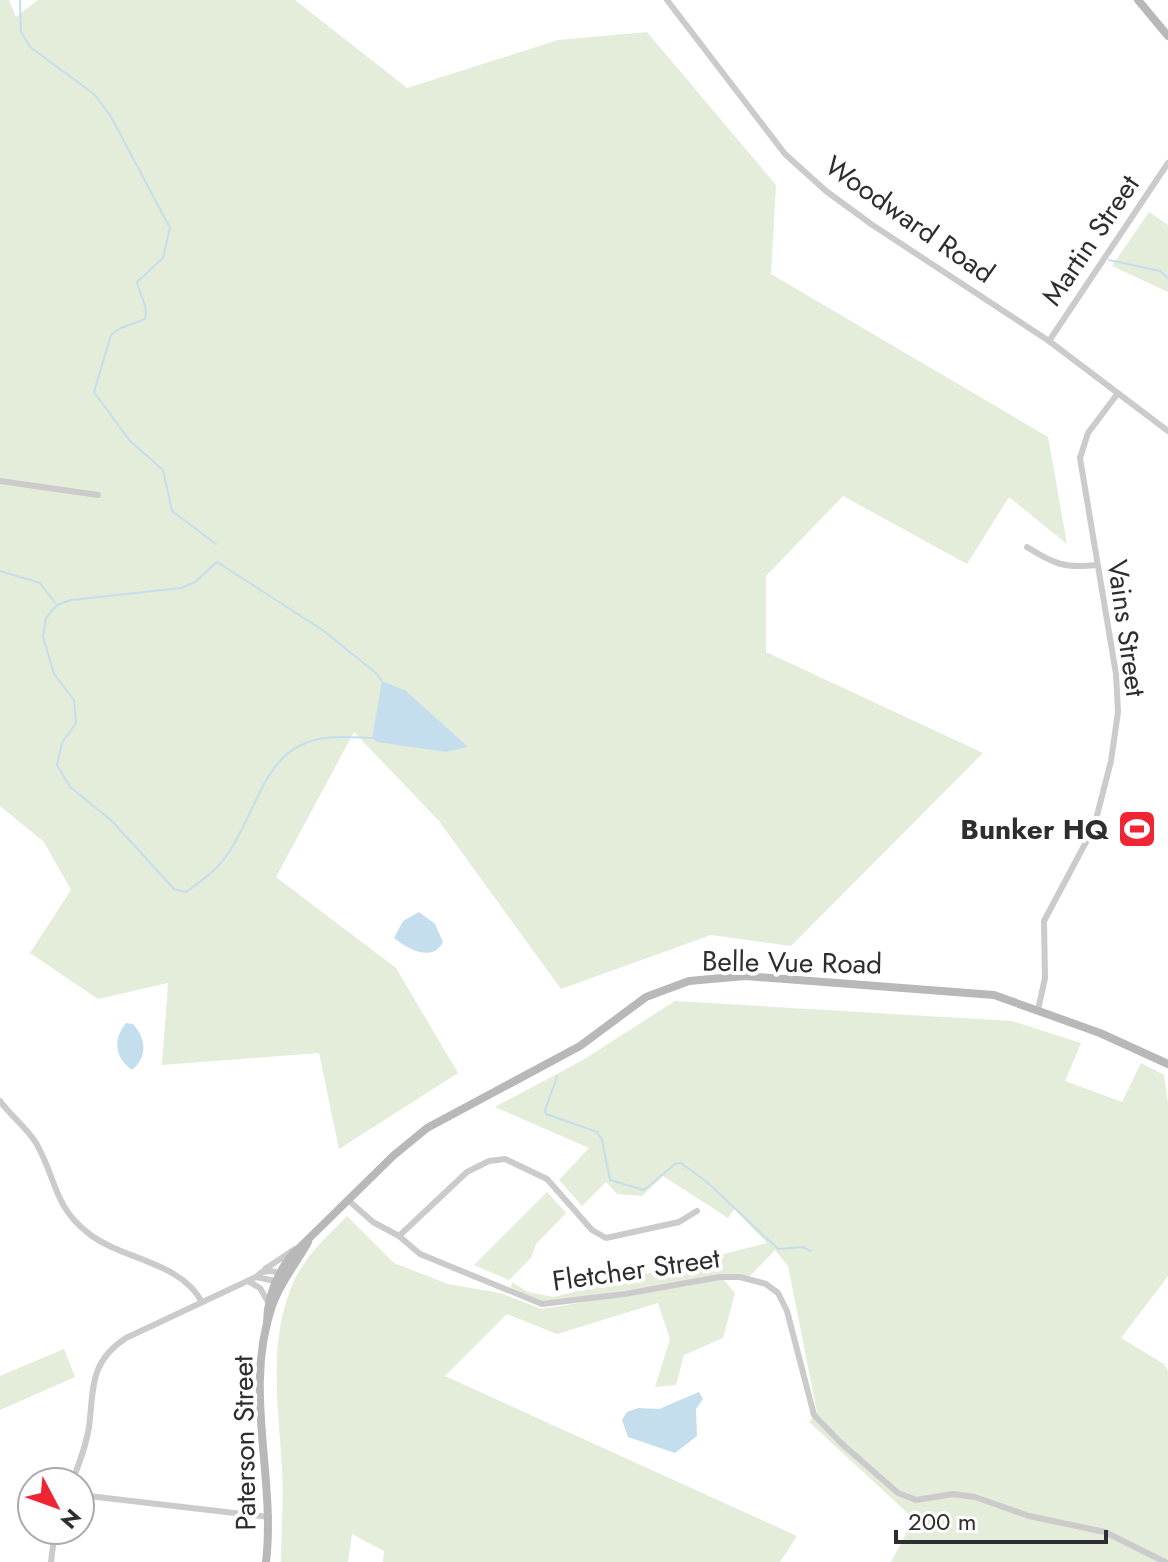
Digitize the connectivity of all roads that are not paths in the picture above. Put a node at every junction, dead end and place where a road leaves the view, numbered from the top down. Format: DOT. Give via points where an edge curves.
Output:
graph roads {
  1 [pos="667,0"];
  2 [pos="1138,0"];
  3 [pos="1168,36"];
  4 [pos="1168,163"];
  5 [pos="1049,341"];
  6 [pos="1118,393"];
  7 [pos="1168,431"];
  8 [pos="0,481"];
  9 [pos="98,495"];
  10 [pos="1027,547"];
  11 [pos="1096,565"];
  12 [pos="1038,1010"];
  13 [pos="1153,1055"];
  14 [pos="1168,1056"];
  15 [pos="1168,1064"];
  16 [pos="0,1101"];
  17 [pos="348,1200"];
  18 [pos="697,1211"];
  19 [pos="399,1236"];
  20 [pos="311,1238"];
  21 [pos="300,1246"];
  22 [pos="259,1274"];
  23 [pos="282,1278"];
  24 [pos="248,1281"];
  25 [pos="202,1302"];
  26 [pos="268,1302"];
  27 [pos="267,1324"];
  28 [pos="77,1466"];
  29 [pos="96,1497"];
  30 [pos="269,1517"];
  31 [pos="266,1562"];
  32 [pos="1165,1562"];
  1 -- 5 [label="street, Woodward Road" via="785,154 819,185"];
  2 -- 3 [label="street"];
  4 -- 5 [label="street, Martin Street"];
  5 -- 6 [label="street, Woodward Road"];
  6 -- 7 [label="street, Woodward Road"];
  6 -- 11 [label="street, Vains Street" via="1081,449"];
  8 -- 9 [label="street"];
  10 -- 11 [label="street" via="1062,565"];
  11 -- 12 [label="street, Vains Street" via="1116,674 1116,728 1094,827 1045,916 1045,978"];
  12 -- 13 [label="street, Belle Vue Road"];
  12 -- 17 [label="street, Belle Vue Road" via="994,995 936,989 745,976 689,981 646,997 580,1046 427,1128"];
  13 -- 14 [label="street, Belle Vue Road"];
  13 -- 15 [label="street, Belle Vue Road"];
  16 -- 25 [label="street" via="34,1141 58,1198 77,1224 102,1243 185,1281"];
  17 -- 19 [label="street, Fletcher Street"];
  17 -- 20 [label="street, Belle Vue Road"];
  18 -- 19 [label="street" via="679,1222 606,1238 592,1230 542,1175 497,1159 461,1176"];
  19 -- 32 [label="street, Fletcher Street" via="420,1254 542,1304 720,1277 766,1284 787,1311 814,1415 889,1486 906,1497 965,1495 1105,1532"];
  20 -- 21 [label="street, Belle Vue Road"];
  20 -- 23 [label="street, Belle Vue Road"];
  21 -- 22 [label="street"];
  21 -- 23 [label="street, Belle Vue Road"];
  22 -- 23 [label="street"];
  22 -- 24 [label="street"];
  23 -- 26 [label="street, Belle Vue Road"];
  23 -- 27 [label="street, Paterson Street"];
  24 -- 25 [label="street"];
  24 -- 26 [label="street"];
  25 -- 28 [label="street" via="126,1338 104,1356 95,1374"];
  26 -- 27 [label="street, Belle Vue Road"];
  27 -- 30 [label="street, Paterson Street" via="260,1401"];
  29 -- 30 [label="street"];
  30 -- 31 [label="street, Paterson Street"];
}
